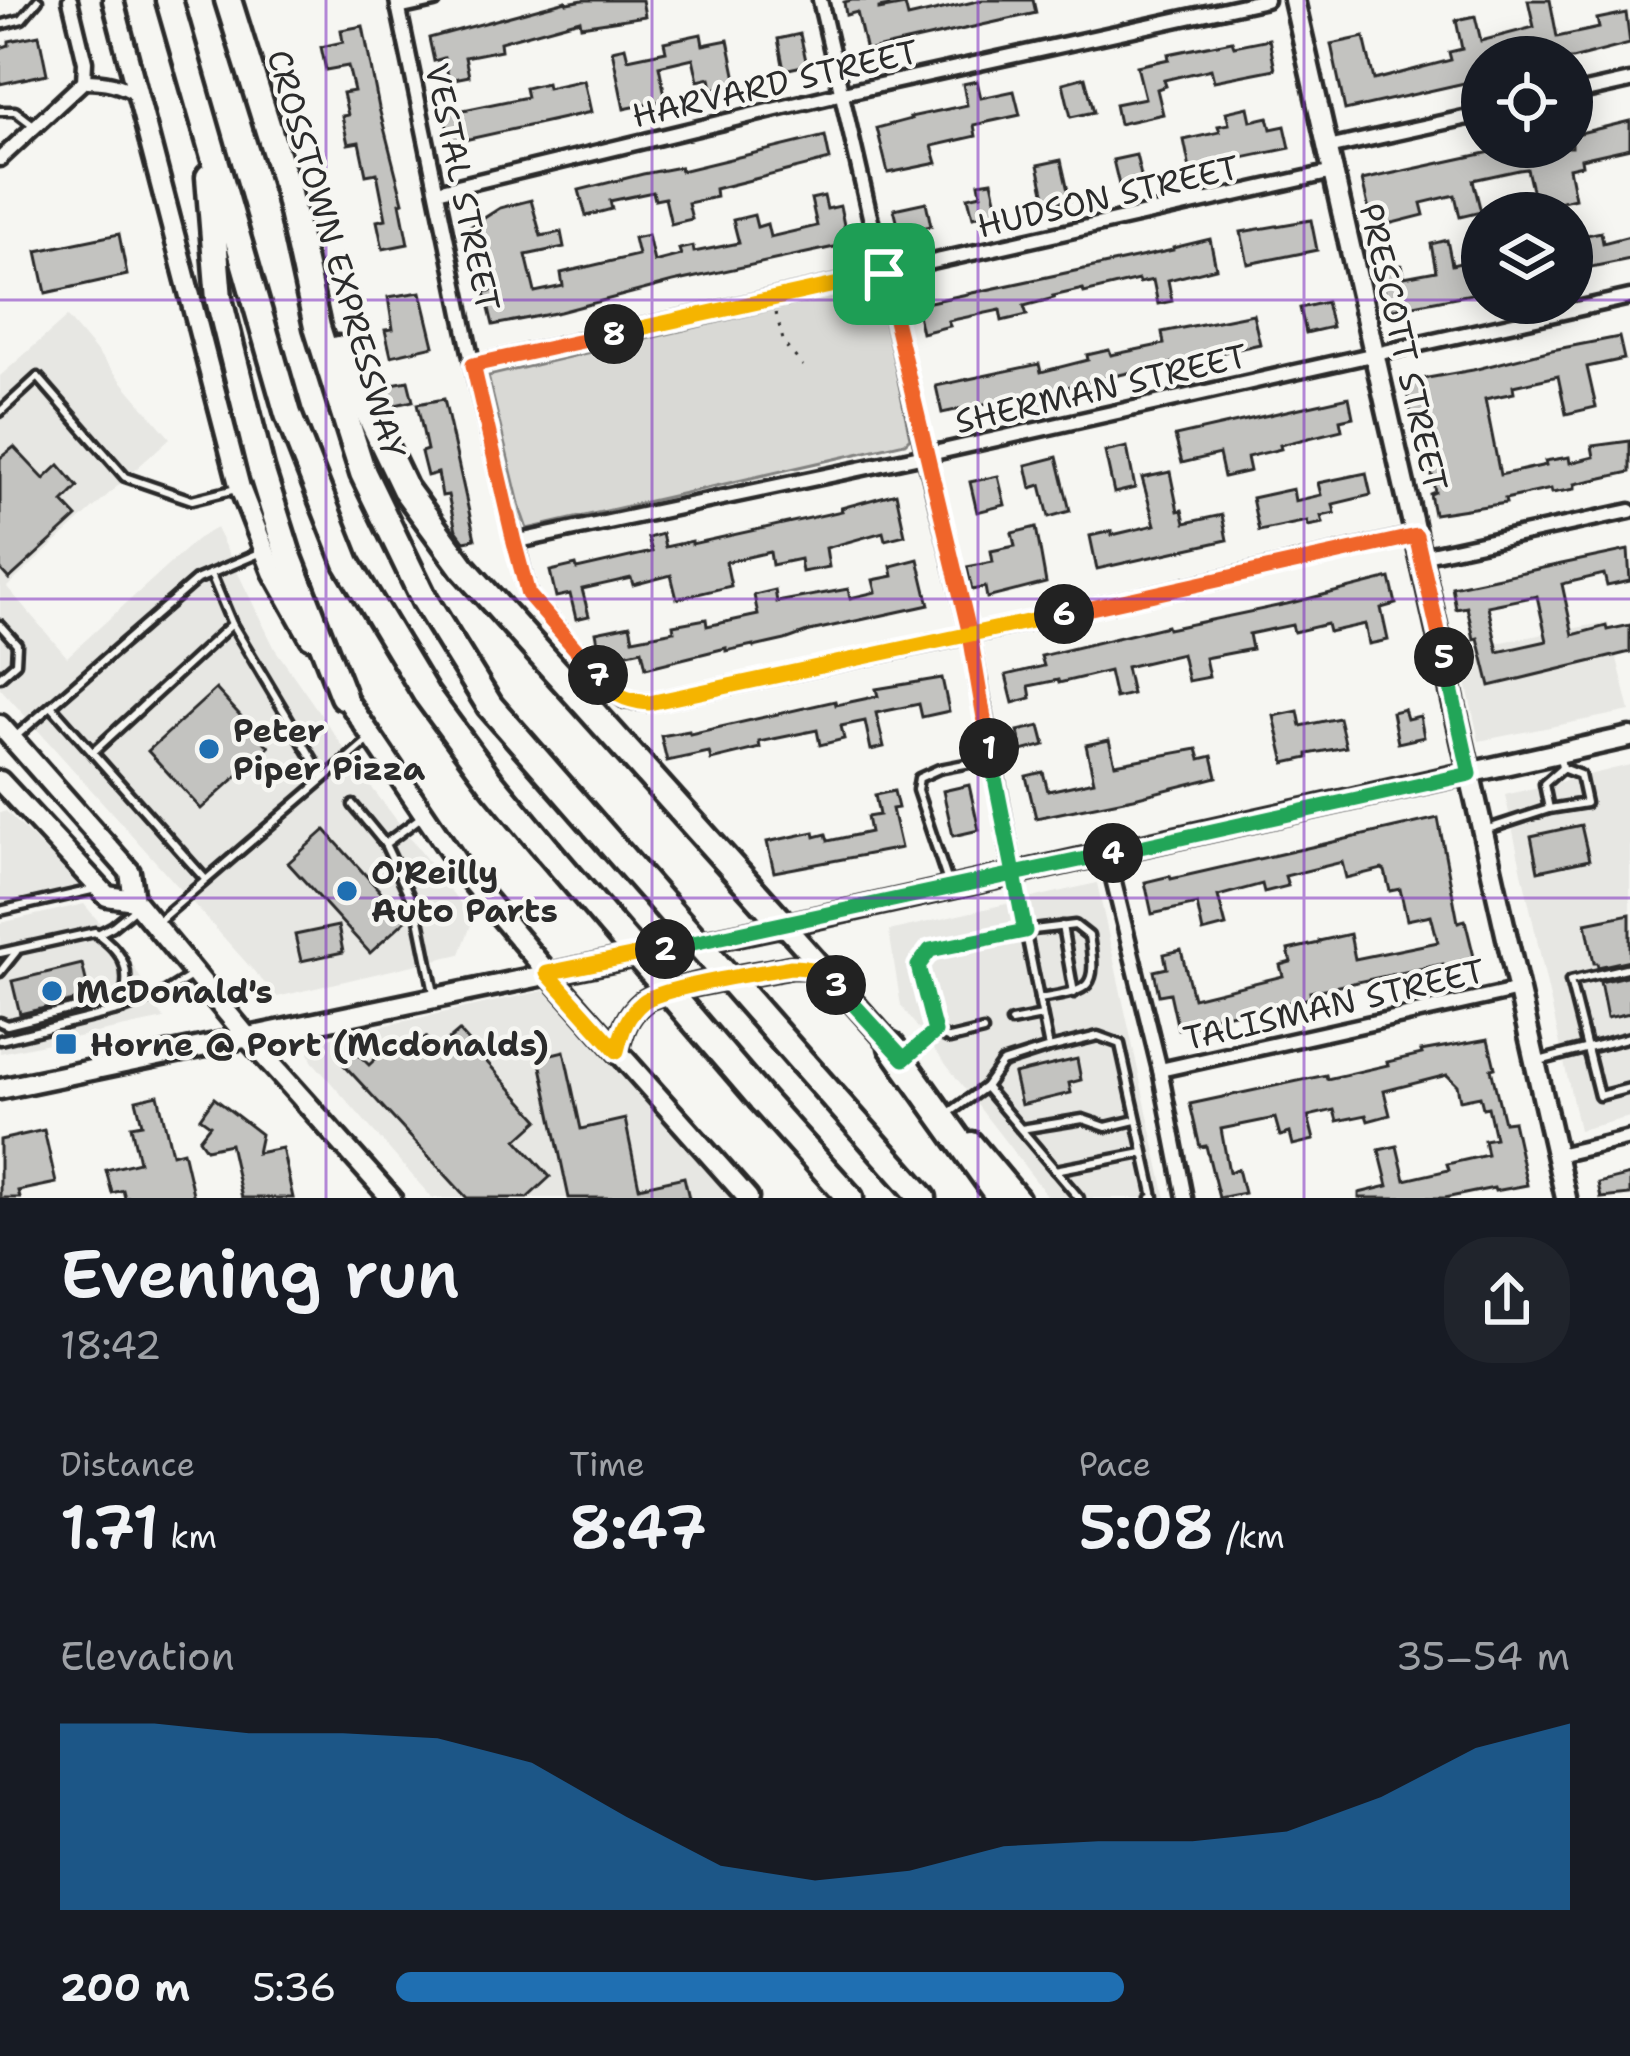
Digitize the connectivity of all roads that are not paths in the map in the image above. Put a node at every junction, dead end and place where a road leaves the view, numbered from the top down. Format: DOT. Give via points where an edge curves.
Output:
graph roads {
  1 [pos="38,0"];
  2 [pos="70,0"];
  3 [pos="112,0"];
  4 [pos="170,0"];
  5 [pos="228,0"];
  6 [pos="434,0"];
  7 [pos="820,0"];
  8 [pos="1266,0"];
  9 [pos="1294,0"];
  10 [pos="397,4"];
  11 [pos="0,25"];
  12 [pos="84,81"];
  13 [pos="1630,81"];
  14 [pos="1593,89"];
  15 [pos="843,93"];
  16 [pos="138,95"];
  17 [pos="0,110"];
  18 [pos="1461,119"];
  19 [pos="204,121"];
  20 [pos="35,127"];
  21 [pos="1328,148"];
  22 [pos="0,158"];
  23 [pos="1333,172"];
  24 [pos="437,191"];
  25 [pos="884,274"];
  26 [pos="307,281"];
  27 [pos="1630,297"];
  28 [pos="1375,354"];
  29 [pos="473,365"];
  30 [pos="0,412"];
  31 [pos="926,455"];
  32 [pos="240,488"];
  33 [pos="1630,511"];
  34 [pos="1416,536"];
  35 [pos="514,542"];
  36 [pos="265,550"];
  37 [pos="1421,556"];
  38 [pos="211,574"];
  39 [pos="232,624"];
  40 [pos="0,625"];
  41 [pos="970,635"];
  42 [pos="0,677"];
  43 [pos="343,696"];
  44 [pos="51,706"];
  45 [pos="6,732"];
  46 [pos="1630,737"];
  47 [pos="371,738"];
  48 [pos="92,752"];
  49 [pos="991,759"];
  50 [pos="1561,761"];
  51 [pos="1470,774"];
  52 [pos="324,778"];
  53 [pos="2,787"];
  54 [pos="353,805"];
  55 [pos="1549,809"];
  56 [pos="424,815"];
  57 [pos="1483,831"];
  58 [pos="385,844"];
  59 [pos="1107,854"];
  60 [pos="1014,874"];
  61 [pos="205,880"];
  62 [pos="100,888"];
  63 [pos="950,888"];
  64 [pos="136,903"];
  65 [pos="0,911"];
  66 [pos="154,925"];
  67 [pos="784,925"];
  68 [pos="1062,925"];
  69 [pos="1025,931"];
  70 [pos="98,934"];
  71 [pos="18,949"];
  72 [pos="0,953"];
  73 [pos="1630,967"];
  74 [pos="0,972"];
  75 [pos="547,973"];
  76 [pos="195,974"];
  77 [pos="827,975"];
  78 [pos="1519,990"];
  79 [pos="1074,993"];
  80 [pos="435,997"];
  81 [pos="1039,999"];
  82 [pos="121,1010"];
  83 [pos="111,1012"];
  84 [pos="1042,1016"];
  85 [pos="0,1022"];
  86 [pos="1010,1022"];
  87 [pos="983,1030"];
  88 [pos="935,1032"];
  89 [pos="1630,1037"];
  90 [pos="248,1038"];
  91 [pos="0,1040"];
  92 [pos="1049,1048"];
  93 [pos="1587,1048"];
  94 [pos="617,1051"];
  95 [pos="898,1053"];
  96 [pos="1535,1062"];
  97 [pos="1160,1070"];
  98 [pos="2,1083"];
  99 [pos="985,1087"];
  100 [pos="1630,1088"];
  101 [pos="949,1113"];
  102 [pos="1135,1120"];
  103 [pos="1021,1130"];
  104 [pos="1630,1138"];
  105 [pos="1143,1153"];
  106 [pos="1557,1155"];
  107 [pos="1055,1170"];
  108 [pos="391,1198"];
  109 [pos="748,1198"];
  110 [pos="850,1198"];
  111 [pos="923,1198"];
  112 [pos="1000,1198"];
  113 [pos="1019,1198"];
  114 [pos="1079,1198"];
  115 [pos="1151,1198"];
  116 [pos="1185,1198"];
  117 [pos="1566,1198"];
  1 -- 11 [label="lane" via="22,20"];
  2 -- 12 [label="street"];
  3 -- 16 [label="main road"];
  4 -- 19 [label="highway"];
  5 -- 26 [label="highway, CROSSTOWN EXPRESSWAY"];
  6 -- 10 [label="street"];
  7 -- 15 [label="street"];
  8 -- 15 [label="street, HARVARD STREET"];
  9 -- 21 [label="main road, PRESCOTT STREET"];
  10 -- 24 [label="street, VESTAL STREET"];
  12 -- 16 [label="street"];
  12 -- 20 [label="street"];
  13 -- 14 [label="street"];
  15 -- 24 [label="street, HARVARD STREET"];
  15 -- 25 [label="street"];
  16 -- 32 [label="main road"];
  17 -- 20 [label="lane" via="15,110"];
  18 -- 21 [label="street"];
  19 -- 43 [label="highway" via="219,299 281,534"];
  19 -- 110 [label="highway, bridge" via="288,414 347,563 490,781"];
  20 -- 22 [label="street"];
  21 -- 23 [label="main road, PRESCOTT STREET"];
  23 -- 25 [label="street, HUDSON STREET"];
  23 -- 28 [label="main road, PRESCOTT STREET"];
  24 -- 29 [label="street, VESTAL STREET"];
  25 -- 29 [label="street, HUDSON STREET"];
  25 -- 31 [label="street"];
  26 -- 67 [label="highway" via="405,489 451,552"];
  26 -- 111 [label="highway, CROSSTOWN EXPRESSWAY, bridge" via="363,473 425,601 490,706"];
  27 -- 28 [label="street, SHERMAN STREET"];
  28 -- 31 [label="street, SHERMAN STREET"];
  28 -- 34 [label="main road, PRESCOTT STREET"];
  29 -- 35 [label="street, VESTAL STREET"];
  30 -- 32 [label="lane" via="38,377 125,477 192,500"];
  31 -- 35 [label="street, SHERMAN STREET"];
  31 -- 41 [label="street"];
  32 -- 36 [label="main road"];
  33 -- 37 [label="street"];
  34 -- 37 [label="main road, PRESCOTT STREET"];
  34 -- 41 [label="street"];
  35 -- 41 [label="street, VESTAL STREET" via="528,594 625,700 649,703"];
  36 -- 38 [label="lane"];
  36 -- 43 [label="main road"];
  37 -- 51 [label="main road, PRESCOTT STREET"];
  38 -- 39 [label="lane"];
  38 -- 44 [label="lane"];
  39 -- 48 [label="lane"];
  39 -- 52 [label="lane"];
  40 -- 42 [label="lane" via="17,644 16,663"];
  41 -- 49 [label="street"];
  43 -- 47 [label="main road"];
  44 -- 45 [label="lane"];
  44 -- 48 [label="lane"];
  45 -- 64 [label="main road" via="130,872"];
  46 -- 50 [label="main road"];
  47 -- 52 [label="lane"];
  47 -- 56 [label="main road"];
  48 -- 61 [label="lane"];
  49 -- 60 [label="street"];
  49 -- 63 [label="lane" via="919,778"];
  50 -- 51 [label="main road"];
  50 -- 55 [label="lane" via="1544,784"];
  50 -- 55 [label="lane" via="1580,775 1586,803"];
  51 -- 57 [label="main road, PRESCOTT STREET"];
  51 -- 59 [label="main road"];
  52 -- 61 [label="lane"];
  53 -- 62 [label="main road"];
  54 -- 58 [label="lane"];
  55 -- 57 [label="lane"];
  56 -- 58 [label="lane"];
  56 -- 75 [label="main road"];
  57 -- 78 [label="main road, PRESCOTT STREET"];
  58 -- 80 [label="lane" via="418,914"];
  59 -- 60 [label="main road"];
  59 -- 97 [label="street"];
  60 -- 63 [label="main road"];
  60 -- 69 [label="lane"];
  61 -- 66 [label="lane"];
  62 -- 64 [label="main road"];
  62 -- 65 [label="lane"];
  63 -- 67 [label="main road"];
  64 -- 66 [label="main road"];
  64 -- 70 [label="lane"];
  66 -- 76 [label="main road"];
  67 -- 75 [label="main road"];
  67 -- 77 [label="main road"];
  68 -- 69 [label="lane"];
  68 -- 79 [label="lane"];
  68 -- 79 [label="lane" via="1089,936 1094,970"];
  69 -- 81 [label="lane"];
  69 -- 88 [label="lane" via="930,950 918,966"];
  70 -- 71 [label="lane"];
  70 -- 82 [label="lane" via="122,958 129,982"];
  71 -- 72 [label="lane"];
  71 -- 74 [label="lane"];
  73 -- 93 [label="lane" via="1570,981"];
  75 -- 80 [label="main road"];
  75 -- 94 [label="main road"];
  76 -- 82 [label="lane"];
  76 -- 90 [label="main road"];
  77 -- 94 [label="main road" via="790,967 653,995 630,1014"];
  77 -- 95 [label="main road"];
  78 -- 96 [label="main road, PRESCOTT STREET"];
  78 -- 97 [label="street, TALISMAN STREET"];
  79 -- 81 [label="lane"];
  80 -- 90 [label="main road"];
  81 -- 84 [label="lane"];
  82 -- 83 [label="lane"];
  83 -- 85 [label="lane" via="96,1004"];
  83 -- 91 [label="lane"];
  84 -- 86 [label="lane"];
  84 -- 92 [label="lane"];
  87 -- 88 [label="lane" via="950,1039"];
  88 -- 95 [label="lane"];
  89 -- 93 [label="lane"];
  90 -- 98 [label="main road"];
  90 -- 108 [label="main road"];
  92 -- 99 [label="lane" via="1002,1063"];
  92 -- 102 [label="lane" via="1098,1036 1120,1044"];
  93 -- 96 [label="lane"];
  93 -- 100 [label="lane" via="1599,1096"];
  94 -- 109 [label="main road"];
  95 -- 101 [label="main road"];
  95 -- 112 [label="highway"];
  96 -- 106 [label="main road, PRESCOTT STREET"];
  97 -- 116 [label="street"];
  99 -- 101 [label="lane"];
  99 -- 103 [label="lane"];
  101 -- 113 [label="main road"];
  102 -- 103 [label="lane"];
  102 -- 105 [label="lane"];
  103 -- 107 [label="lane"];
  104 -- 106 [label="street"];
  105 -- 107 [label="lane"];
  105 -- 115 [label="lane"];
  106 -- 117 [label="main road, PRESCOTT STREET"];
  107 -- 114 [label="lane"];
}
